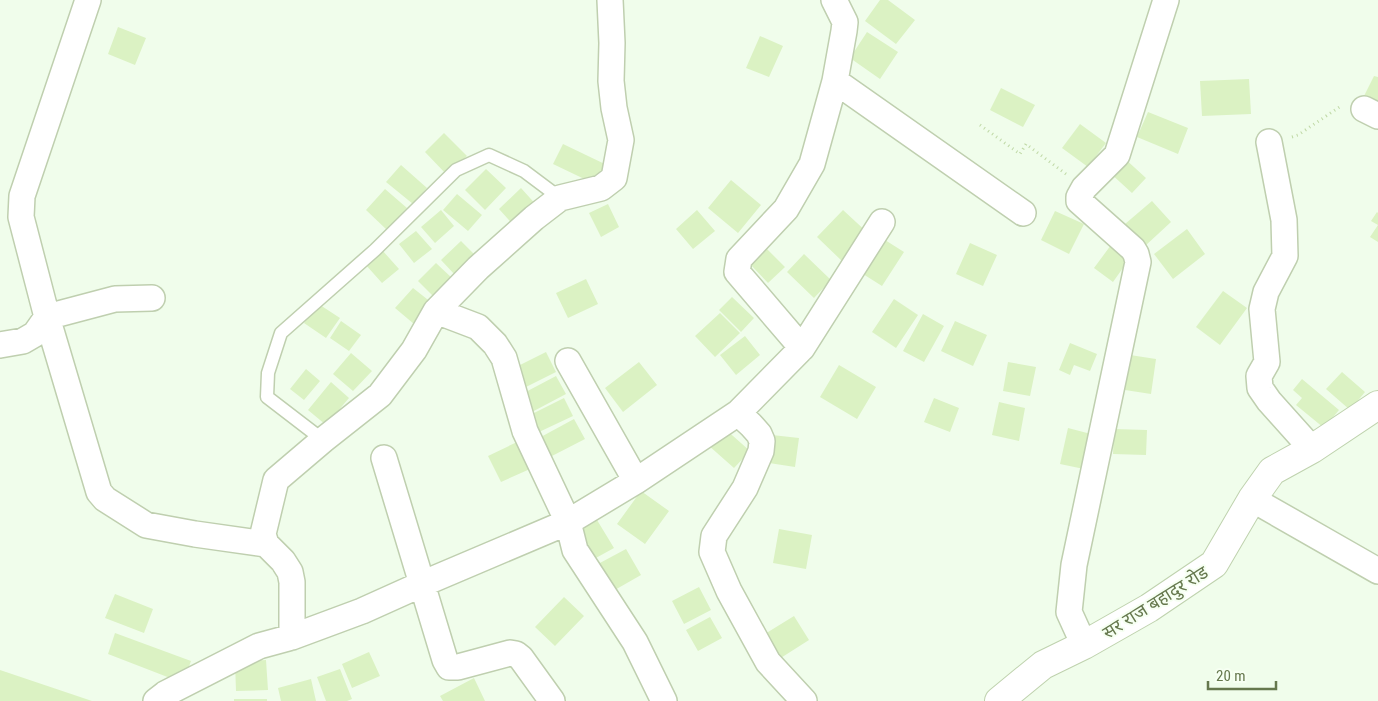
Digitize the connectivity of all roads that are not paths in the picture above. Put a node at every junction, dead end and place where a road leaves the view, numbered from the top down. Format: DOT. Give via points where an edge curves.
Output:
graph roads {
  1 [pos="88,0"];
  2 [pos="610,0"];
  3 [pos="834,0"];
  4 [pos="1166,0"];
  5 [pos="835,81"];
  6 [pos="1269,142"];
  7 [pos="560,198"];
  8 [pos="1024,213"];
  9 [pos="882,222"];
  10 [pos="152,298"];
  11 [pos="436,311"];
  12 [pos="47,317"];
  13 [pos="0,345"];
  14 [pos="802,348"];
  15 [pos="568,361"];
  16 [pos="1378,405"];
  17 [pos="738,413"];
  18 [pos="323,440"];
  19 [pos="1312,449"];
  20 [pos="384,458"];
  21 [pos="636,481"];
  22 [pos="1252,499"];
  23 [pos="568,522"];
  24 [pos="266,544"];
  25 [pos="1378,571"];
  26 [pos="422,584"];
  27 [pos="292,637"];
  28 [pos="1084,646"];
  29 [pos="156,701"];
  30 [pos="552,701"];
  31 [pos="664,701"];
  32 [pos="804,701"];
  33 [pos="999,701"];
  1 -- 12 [label="street" via="22,196 21,217"];
  2 -- 7 [label="street" via="611,80 622,140 614,178 601,188"];
  3 -- 5 [label="street" via="845,22"];
  4 -- 28 [label="street" via="1116,155 1079,197 1079,202 1133,249 1138,262 1074,565 1069,612"];
  5 -- 8 [label="street"];
  5 -- 14 [label="street" via="812,164 786,209 737,265 737,272"];
  6 -- 19 [label="street" via="1284,220 1284,256 1266,292 1262,309 1267,362 1259,376 1260,388"];
  7 -- 11 [label="street" via="478,268"];
  7 -- 18 [label="lane" via="524,171 489,156 456,170 375,250 280,333 268,373 267,397"];
  9 -- 14 [label="street"];
  10 -- 12 [label="street" via="115,299"];
  11 -- 18 [label="street" via="414,350 380,395"];
  11 -- 23 [label="street" via="478,327 504,358 525,431"];
  12 -- 13 [label="street" via="35,334"];
  12 -- 24 [label="street" via="99,492 105,499 146,525"];
  14 -- 17 [label="street"];
  15 -- 21 [label="street"];
  16 -- 19 [label="street, सर राज बहादुर रोड"];
  17 -- 21 [label="street"];
  17 -- 32 [label="street" via="759,434 761,451 745,488 714,536 712,552 729,591 768,662"];
  18 -- 24 [label="street" via="276,480 263,534"];
  19 -- 22 [label="street, सर राज बहादुर रोड" via="1272,471"];
  20 -- 26 [label="street"];
  21 -- 23 [label="street"];
  22 -- 25 [label="street"];
  22 -- 28 [label="street, सर राज बहादुर रोड" via="1214,564 1149,608"];
  23 -- 26 [label="street"];
  23 -- 31 [label="street" via="575,550 635,642"];
  24 -- 27 [label="street" via="284,561 290,572"];
  26 -- 27 [label="street"];
  26 -- 30 [label="street" via="444,660 450,667 516,654"];
  27 -- 29 [label="street" via="259,646"];
  28 -- 33 [label="street, सर राज बहादुर रोड" via="1043,665"];
}
